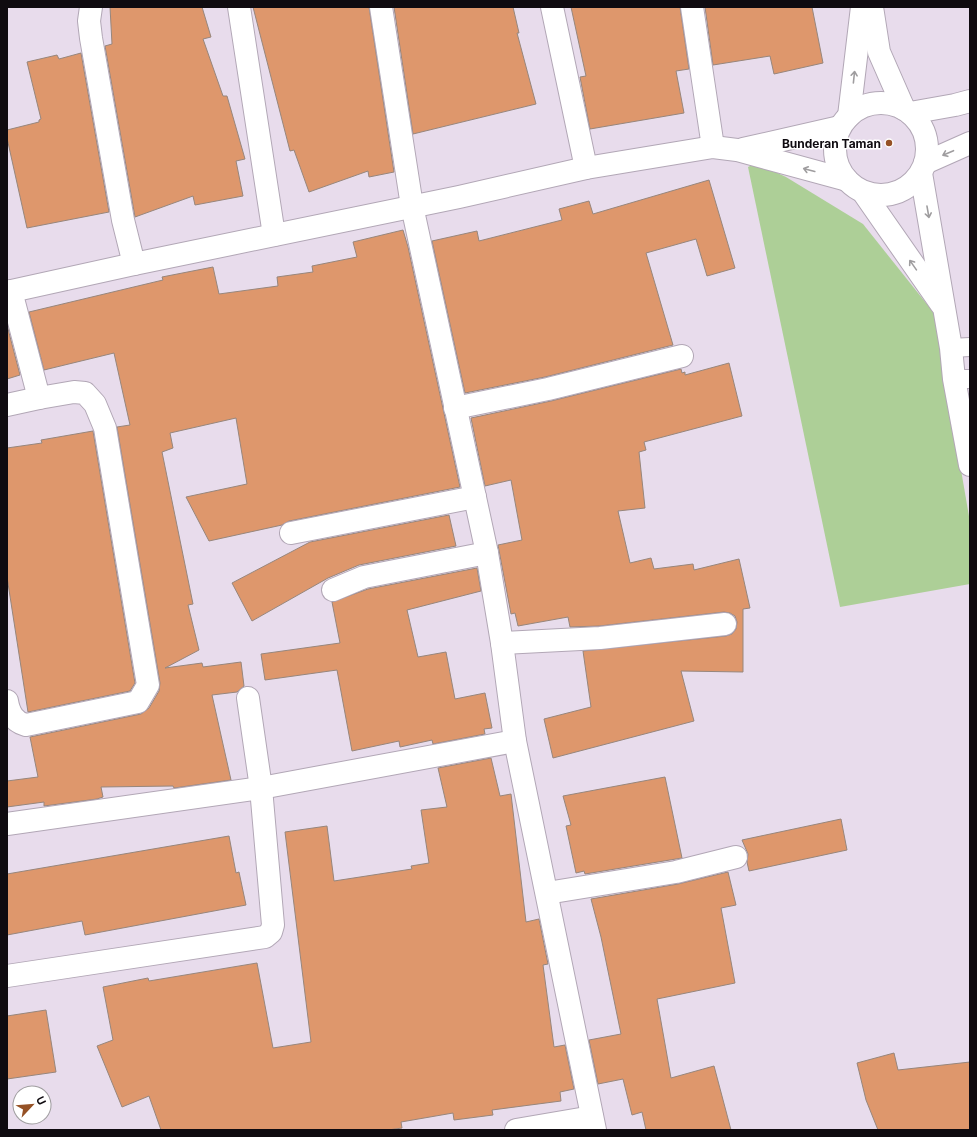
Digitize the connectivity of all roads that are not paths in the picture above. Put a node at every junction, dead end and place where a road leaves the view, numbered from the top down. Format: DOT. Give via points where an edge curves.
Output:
graph roads {
  1 [pos="91,7"];
  2 [pos="239,7"];
  3 [pos="381,7"];
  4 [pos="552,7"];
  5 [pos="692,7"];
  6 [pos="862,7"];
  7 [pos="872,7"];
  8 [pos="965,105"];
  9 [pos="907,111"];
  10 [pos="844,122"];
  11 [pos="970,143"];
  12 [pos="713,147"];
  13 [pos="737,150"];
  14 [pos="586,168"];
  15 [pos="923,168"];
  16 [pos="855,186"];
  17 [pos="412,206"];
  18 [pos="274,235"];
  19 [pos="134,264"];
  20 [pos="9,291"];
  21 [pos="944,308"];
  22 [pos="961,348"];
  23 [pos="682,356"];
  24 [pos="962,379"];
  25 [pos="39,398"];
  26 [pos="7,406"];
  27 [pos="455,408"];
  28 [pos="970,465"];
  29 [pos="475,497"];
  30 [pos="291,533"];
  31 [pos="487,553"];
  32 [pos="333,590"];
  33 [pos="725,624"];
  34 [pos="502,643"];
  35 [pos="248,698"];
  36 [pos="7,701"];
  37 [pos="515,741"];
  38 [pos="261,788"];
  39 [pos="7,824"];
  40 [pos="736,857"];
  41 [pos="547,893"];
  42 [pos="7,976"];
  43 [pos="594,1124"];
  44 [pos="516,1130"];
  1 -- 19 [label="street" via="91,38 123,220"];
  2 -- 18 [label="street"];
  3 -- 17 [label="street"];
  4 -- 14 [label="street"];
  5 -- 12 [label="street"];
  10 -- 6 [label="street, one-way"];
  7 -- 9 [label="street" via="879,52"];
  8 -- 9 [label="street"];
  9 -- 10 [label="street" via="890,103 875,103 861,107"];
  9 -- 15 [label="street" via="917,120 928,145"];
  10 -- 13 [label="street"];
  10 -- 16 [label="street" via="836,141 835,155 839,168"];
  11 -- 15 [label="street, one-way"];
  12 -- 13 [label="street"];
  12 -- 14 [label="street"];
  16 -- 13 [label="street, one-way"];
  14 -- 17 [label="street"];
  15 -- 16 [label="street" via="906,189 895,193 885,195"];
  15 -- 21 [label="street, one-way"];
  21 -- 16 [label="street, one-way"];
  17 -- 18 [label="street"];
  17 -- 27 [label="street"];
  18 -- 19 [label="street"];
  19 -- 20 [label="street"];
  20 -- 25 [label="street"];
  21 -- 22 [label="street"];
  22 -- 24 [label="street"];
  23 -- 27 [label="street" via="548,389"];
  24 -- 28 [label="street"];
  25 -- 26 [label="street"];
  25 -- 36 [label="street" via="85,392 95,404 105,428 148,685 138,702 26,725 19,723 12,716"];
  27 -- 29 [label="street"];
  29 -- 30 [label="street"];
  29 -- 31 [label="street"];
  31 -- 32 [label="street" via="364,577"];
  31 -- 34 [label="street"];
  33 -- 34 [label="street" via="600,638"];
  34 -- 37 [label="street"];
  35 -- 38 [label="street"];
  37 -- 38 [label="street"];
  37 -- 41 [label="street"];
  38 -- 39 [label="street"];
  38 -- 42 [label="street" via="273,925 271,932 265,937"];
  40 -- 41 [label="street" via="676,872"];
  41 -- 43 [label="street"];
  43 -- 44 [label="street"];
}
